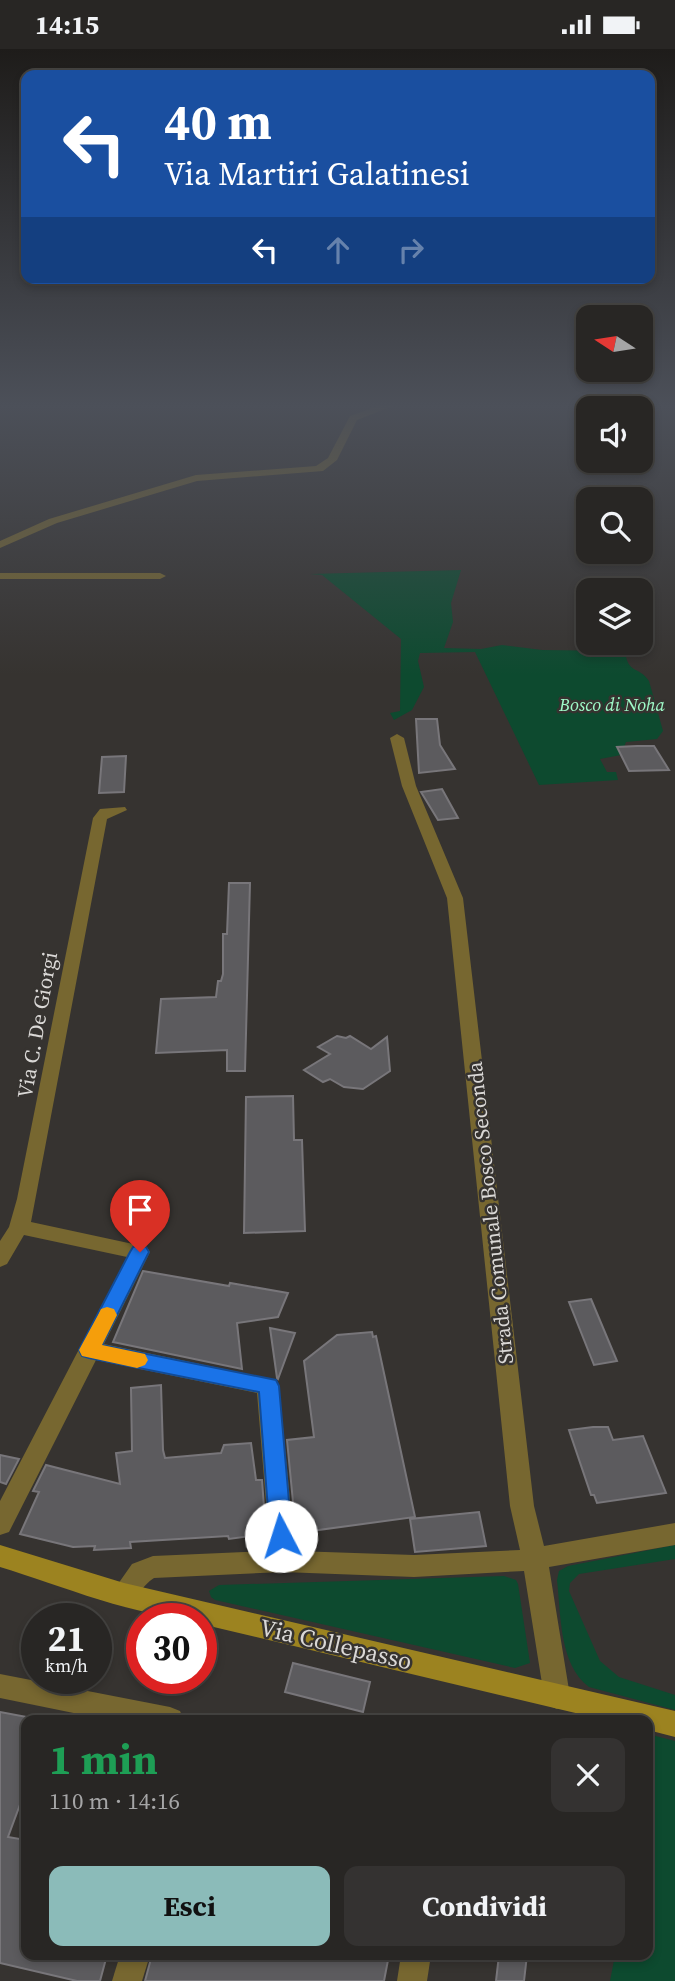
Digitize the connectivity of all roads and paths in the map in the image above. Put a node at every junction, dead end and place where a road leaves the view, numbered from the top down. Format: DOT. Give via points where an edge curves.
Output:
graph roads {
  1 [pos="142,494"];
  2 [pos="0,545"];
  3 [pos="0,576"];
  4 [pos="160,576"];
  5 [pos="397,738"];
  6 [pos="120,810"];
  7 [pos="19,1227"];
  8 [pos="0,1259"];
  9 [pos="89,1350"];
  10 [pos="0,1525"];
  11 [pos="675,1534"];
  12 [pos="0,1556"];
  13 [pos="536,1560"];
  14 [pos="283,1561"];
  15 [pos="124,1594"];
  16 [pos="0,1686"];
  17 [pos="557,1696"];
  18 [pos="145,1715"];
  19 [pos="637,1715"];
  20 [pos="653,1719"];
  21 [pos="675,1724"];
  22 [pos="133,1960"];
  23 [pos="415,1960"];
  24 [pos="127,1981"];
  25 [pos="412,1981"];
  1 -- 2 [label="street" via="53,521"];
  3 -- 4 [label="street"];
  5 -- 13 [label="street, Strada Comunale Bosco Seconda" via="409,786 455,898 522,1506"];
  6 -- 7 [label="street, Via C. De Giorgi" via="105,812 100,818"];
  7 -- 8 [label="street, Via C. De Giorgi"];
  7 -- 9 [label="street" via="140,1252"];
  9 -- 10 [label="street"];
  9 -- 14 [label="street" via="268,1386"];
  11 -- 13 [label="street"];
  12 -- 15 [label="street, Via Collepasso"];
  13 -- 14 [label="street" via="414,1566"];
  13 -- 17 [label="street, Strada Comunale Bosco Seconda"];
  14 -- 15 [label="street" via="153,1567 141,1571"];
  15 -- 17 [label="street, Via Collepasso"];
  16 -- 18 [label="street"];
  17 -- 19 [label="street, Via Collepasso"];
  20 -- 21 [label="street, Via Collepasso"];
  22 -- 24 [label="street"];
  23 -- 25 [label="street"];
}
